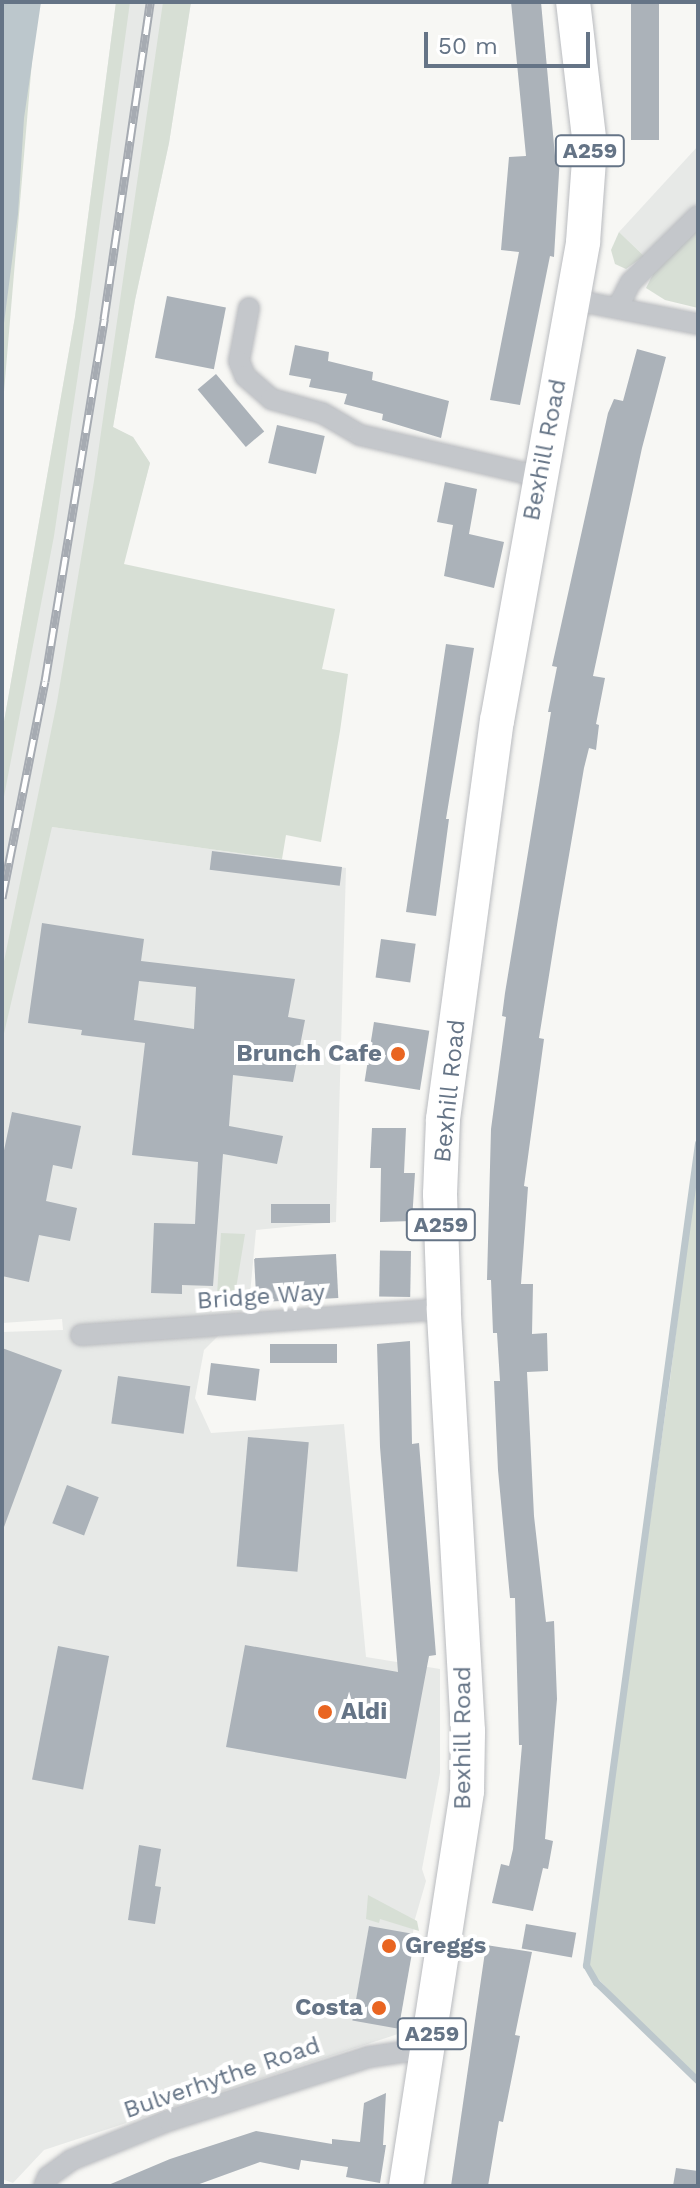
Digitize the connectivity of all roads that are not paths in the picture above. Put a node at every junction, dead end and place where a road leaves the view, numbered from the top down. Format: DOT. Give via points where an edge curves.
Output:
graph roads {
  1 [pos="573,2"];
  2 [pos="698,216"];
  3 [pos="574,300"];
  4 [pos="618,307"];
  5 [pos="249,308"];
  6 [pos="698,324"];
  7 [pos="538,476"];
  8 [pos="444,1309"];
  9 [pos="81,1335"];
  10 [pos="429,2048"];
  11 [pos="44,2186"];
  12 [pos="406,2186"];
  1 -- 3 [label="highway, Bexhill Road / A259" via="590,146"];
  2 -- 4 [label="street" via="631,282"];
  3 -- 4 [label="street"];
  3 -- 7 [label="highway, Bexhill Road / A259"];
  4 -- 6 [label="street"];
  5 -- 7 [label="street" via="239,361 245,376 271,399 316,411 360,435"];
  7 -- 8 [label="highway, Bexhill Road / A259" via="497,721 443,1119"];
  8 -- 9 [label="street, Bridge Way"];
  8 -- 10 [label="highway, Bexhill Road / A259" via="467,1791"];
  10 -- 11 [label="street, Bulverhythe Road" via="369,2057 168,2121 71,2160"];
  10 -- 12 [label="highway, Bexhill Road / A259"];
}
